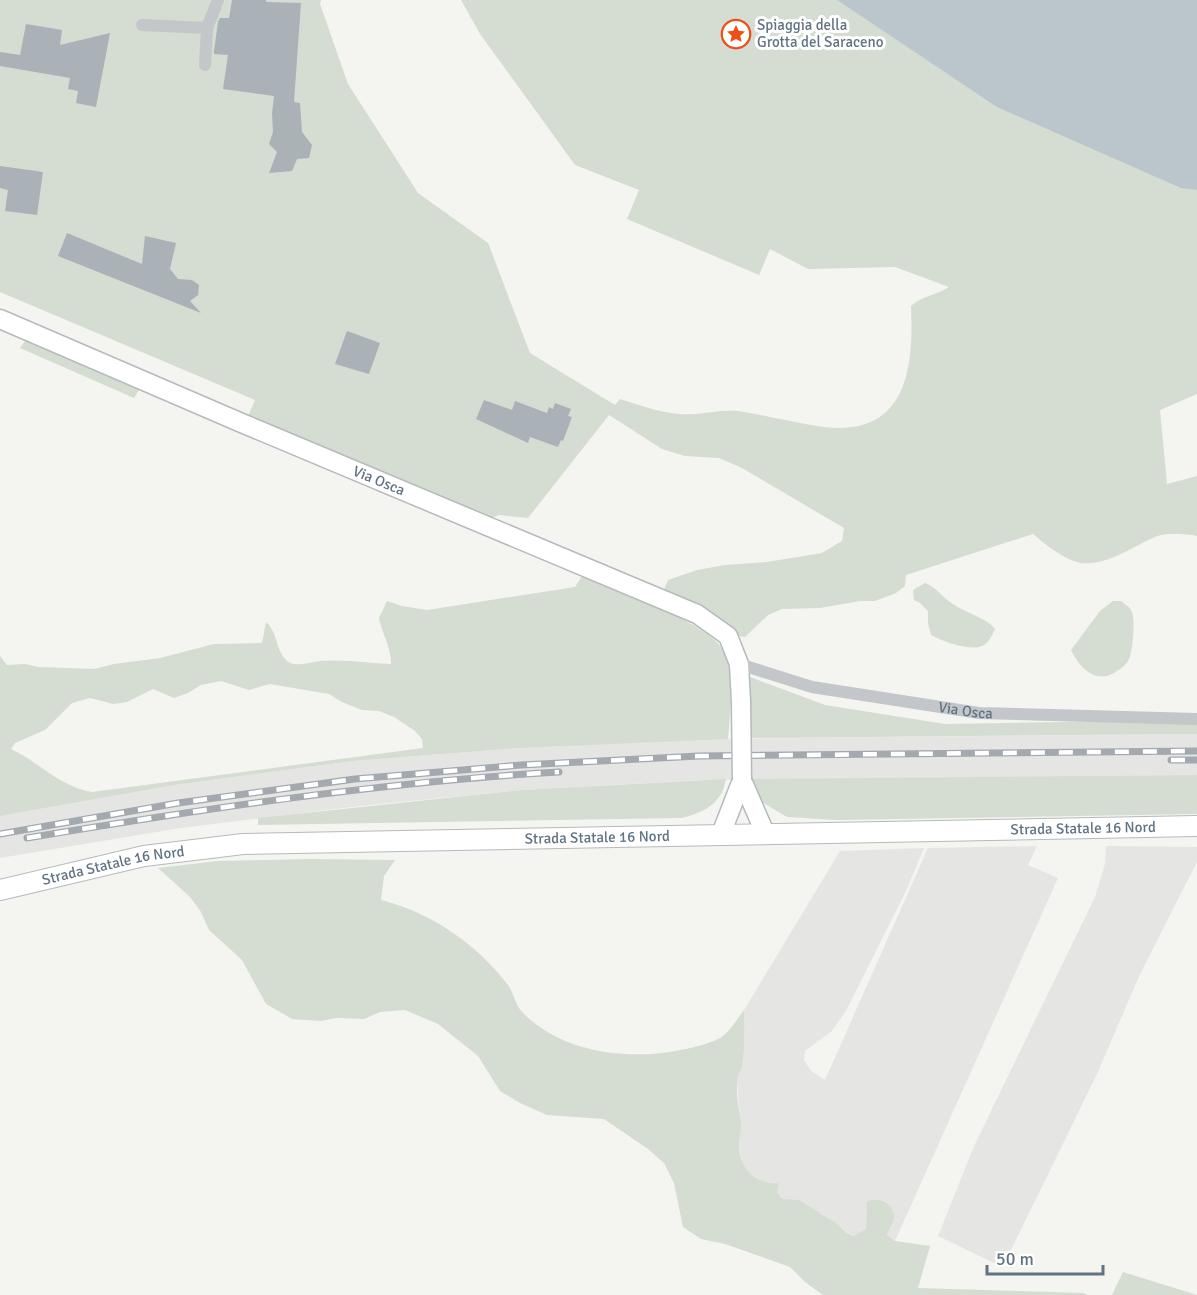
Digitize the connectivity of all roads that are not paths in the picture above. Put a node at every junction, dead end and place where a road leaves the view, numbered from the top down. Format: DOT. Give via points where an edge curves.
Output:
graph roads {
  1 [pos="218,0"];
  2 [pos="141,25"];
  3 [pos="207,28"];
  4 [pos="205,65"];
  5 [pos="0,319"];
  6 [pos="739,664"];
  7 [pos="1197,719"];
  8 [pos="741,780"];
  9 [pos="1197,826"];
  10 [pos="765,833"];
  11 [pos="721,834"];
  12 [pos="0,890"];
  1 -- 3 [label="street"];
  2 -- 3 [label="street"];
  3 -- 4 [label="street"];
  5 -- 6 [label="street, Via Osca" via="698,614 728,636"];
  6 -- 7 [label="street, Via Osca" via="812,687 979,713"];
  6 -- 8 [label="street, Via Osca, bridge"];
  8 -- 10 [label="street"];
  8 -- 11 [label="street"];
  9 -- 10 [label="main road, Strada Statale 16 Nord"];
  10 -- 11 [label="main road, Strada Statale 16 Nord"];
  11 -- 12 [label="main road, Strada Statale 16 Nord" via="243,844 144,856"];
}
